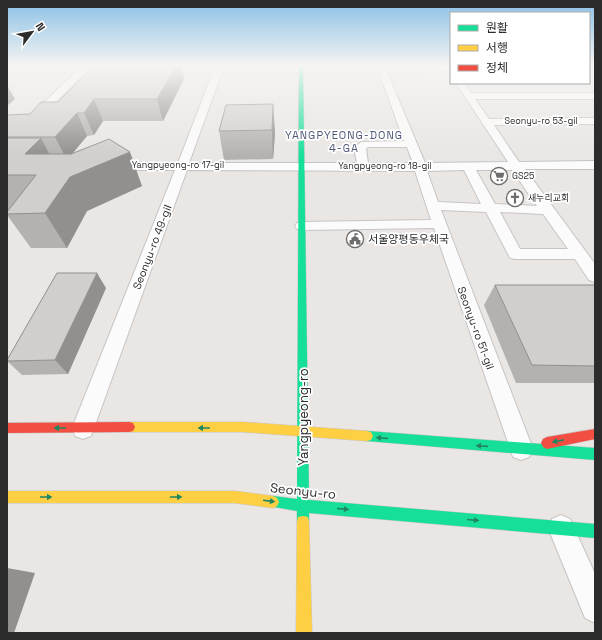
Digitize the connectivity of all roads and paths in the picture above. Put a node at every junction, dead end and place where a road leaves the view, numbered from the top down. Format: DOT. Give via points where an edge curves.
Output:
graph roads {
  1 [pos="56,96"];
  2 [pos="209,96"];
  3 [pos="301,96"];
  4 [pos="392,96"];
  5 [pos="469,96"];
  6 [pos="595,96"];
  7 [pos="595,121"];
  8 [pos="486,122"];
  9 [pos="7,144"];
  10 [pos="412,144"];
  11 [pos="183,165"];
  12 [pos="302,165"];
  13 [pos="595,165"];
  14 [pos="95,166"];
  15 [pos="362,166"];
  16 [pos="468,166"];
  17 [pos="516,166"];
  18 [pos="420,167"];
  19 [pos="434,206"];
  20 [pos="491,208"];
  21 [pos="548,210"];
  22 [pos="440,224"];
  23 [pos="302,226"];
  24 [pos="579,254"];
  25 [pos="595,276"];
  26 [pos="7,428"];
  27 [pos="82,428"];
  28 [pos="304,432"];
  29 [pos="595,434"];
  30 [pos="521,449"];
  31 [pos="595,454"];
  32 [pos="7,497"];
  33 [pos="304,506"];
  34 [pos="595,531"];
  35 [pos="571,534"];
  36 [pos="595,608"];
  37 [pos="304,633"];
  1 -- 9 [label="street"];
  2 -- 11 [label="street, Seonyu-ro 49-gil"];
  3 -- 12 [label="main road, Yangpyeong-ro"];
  4 -- 10 [label="street, Seonyu-ro 51-gil"];
  5 -- 6 [label="street"];
  5 -- 8 [label="street, Seonyu-ro 53-gil"];
  7 -- 8 [label="street, Seonyu-ro 53-gil"];
  8 -- 17 [label="street, Seonyu-ro 53-gil"];
  10 -- 15 [label="street" via="365,144 360,148"];
  10 -- 18 [label="street, Seonyu-ro 51-gil"];
  11 -- 12 [label="street, Yangpyeong-ro 17-gil"];
  11 -- 14 [label="street, Yangpyeong-ro 17-gil"];
  11 -- 27 [label="street, Seonyu-ro 49-gil"];
  12 -- 15 [label="street, Yangpyeong-ro 18-gil"];
  12 -- 23 [label="main road, Yangpyeong-ro"];
  13 -- 17 [label="street, Yangpyeong-ro 18-gil"];
  15 -- 18 [label="street, Yangpyeong-ro 18-gil"];
  16 -- 17 [label="street, Yangpyeong-ro 18-gil"];
  16 -- 18 [label="street, Yangpyeong-ro 18-gil"];
  16 -- 20 [label="street"];
  17 -- 21 [label="street, Seonyu-ro 53-gil"];
  18 -- 19 [label="street, Seonyu-ro 51-gil"];
  19 -- 20 [label="street"];
  19 -- 22 [label="street, Seonyu-ro 51-gil"];
  20 -- 21 [label="street"];
  20 -- 24 [label="street" via="515,254"];
  21 -- 24 [label="street, Seonyu-ro 53-gil"];
  22 -- 23 [label="street"];
  22 -- 30 [label="street, Seonyu-ro 51-gil"];
  23 -- 28 [label="main road, Yangpyeong-ro"];
  24 -- 25 [label="street, Seonyu-ro 53-gil"];
  27 -- 26 [label="main road, one-way"];
  28 -- 27 [label="main road, one-way" via="243,427"];
  30 -- 28 [label="main road, one-way"];
  28 -- 33 [label="main road, Yangpyeong-ro"];
  29 -- 30 [label="main road, one-way"];
  30 -- 31 [label="main road"];
  32 -- 33 [label="main road, Seonyu-ro, one-way" via="235,497"];
  33 -- 35 [label="main road, Seonyu-ro, one-way"];
  33 -- 37 [label="main road, Yangpyeong-ro"];
  34 -- 35 [label="main road, Seonyu-ro"];
  35 -- 36 [label="street"];
}
